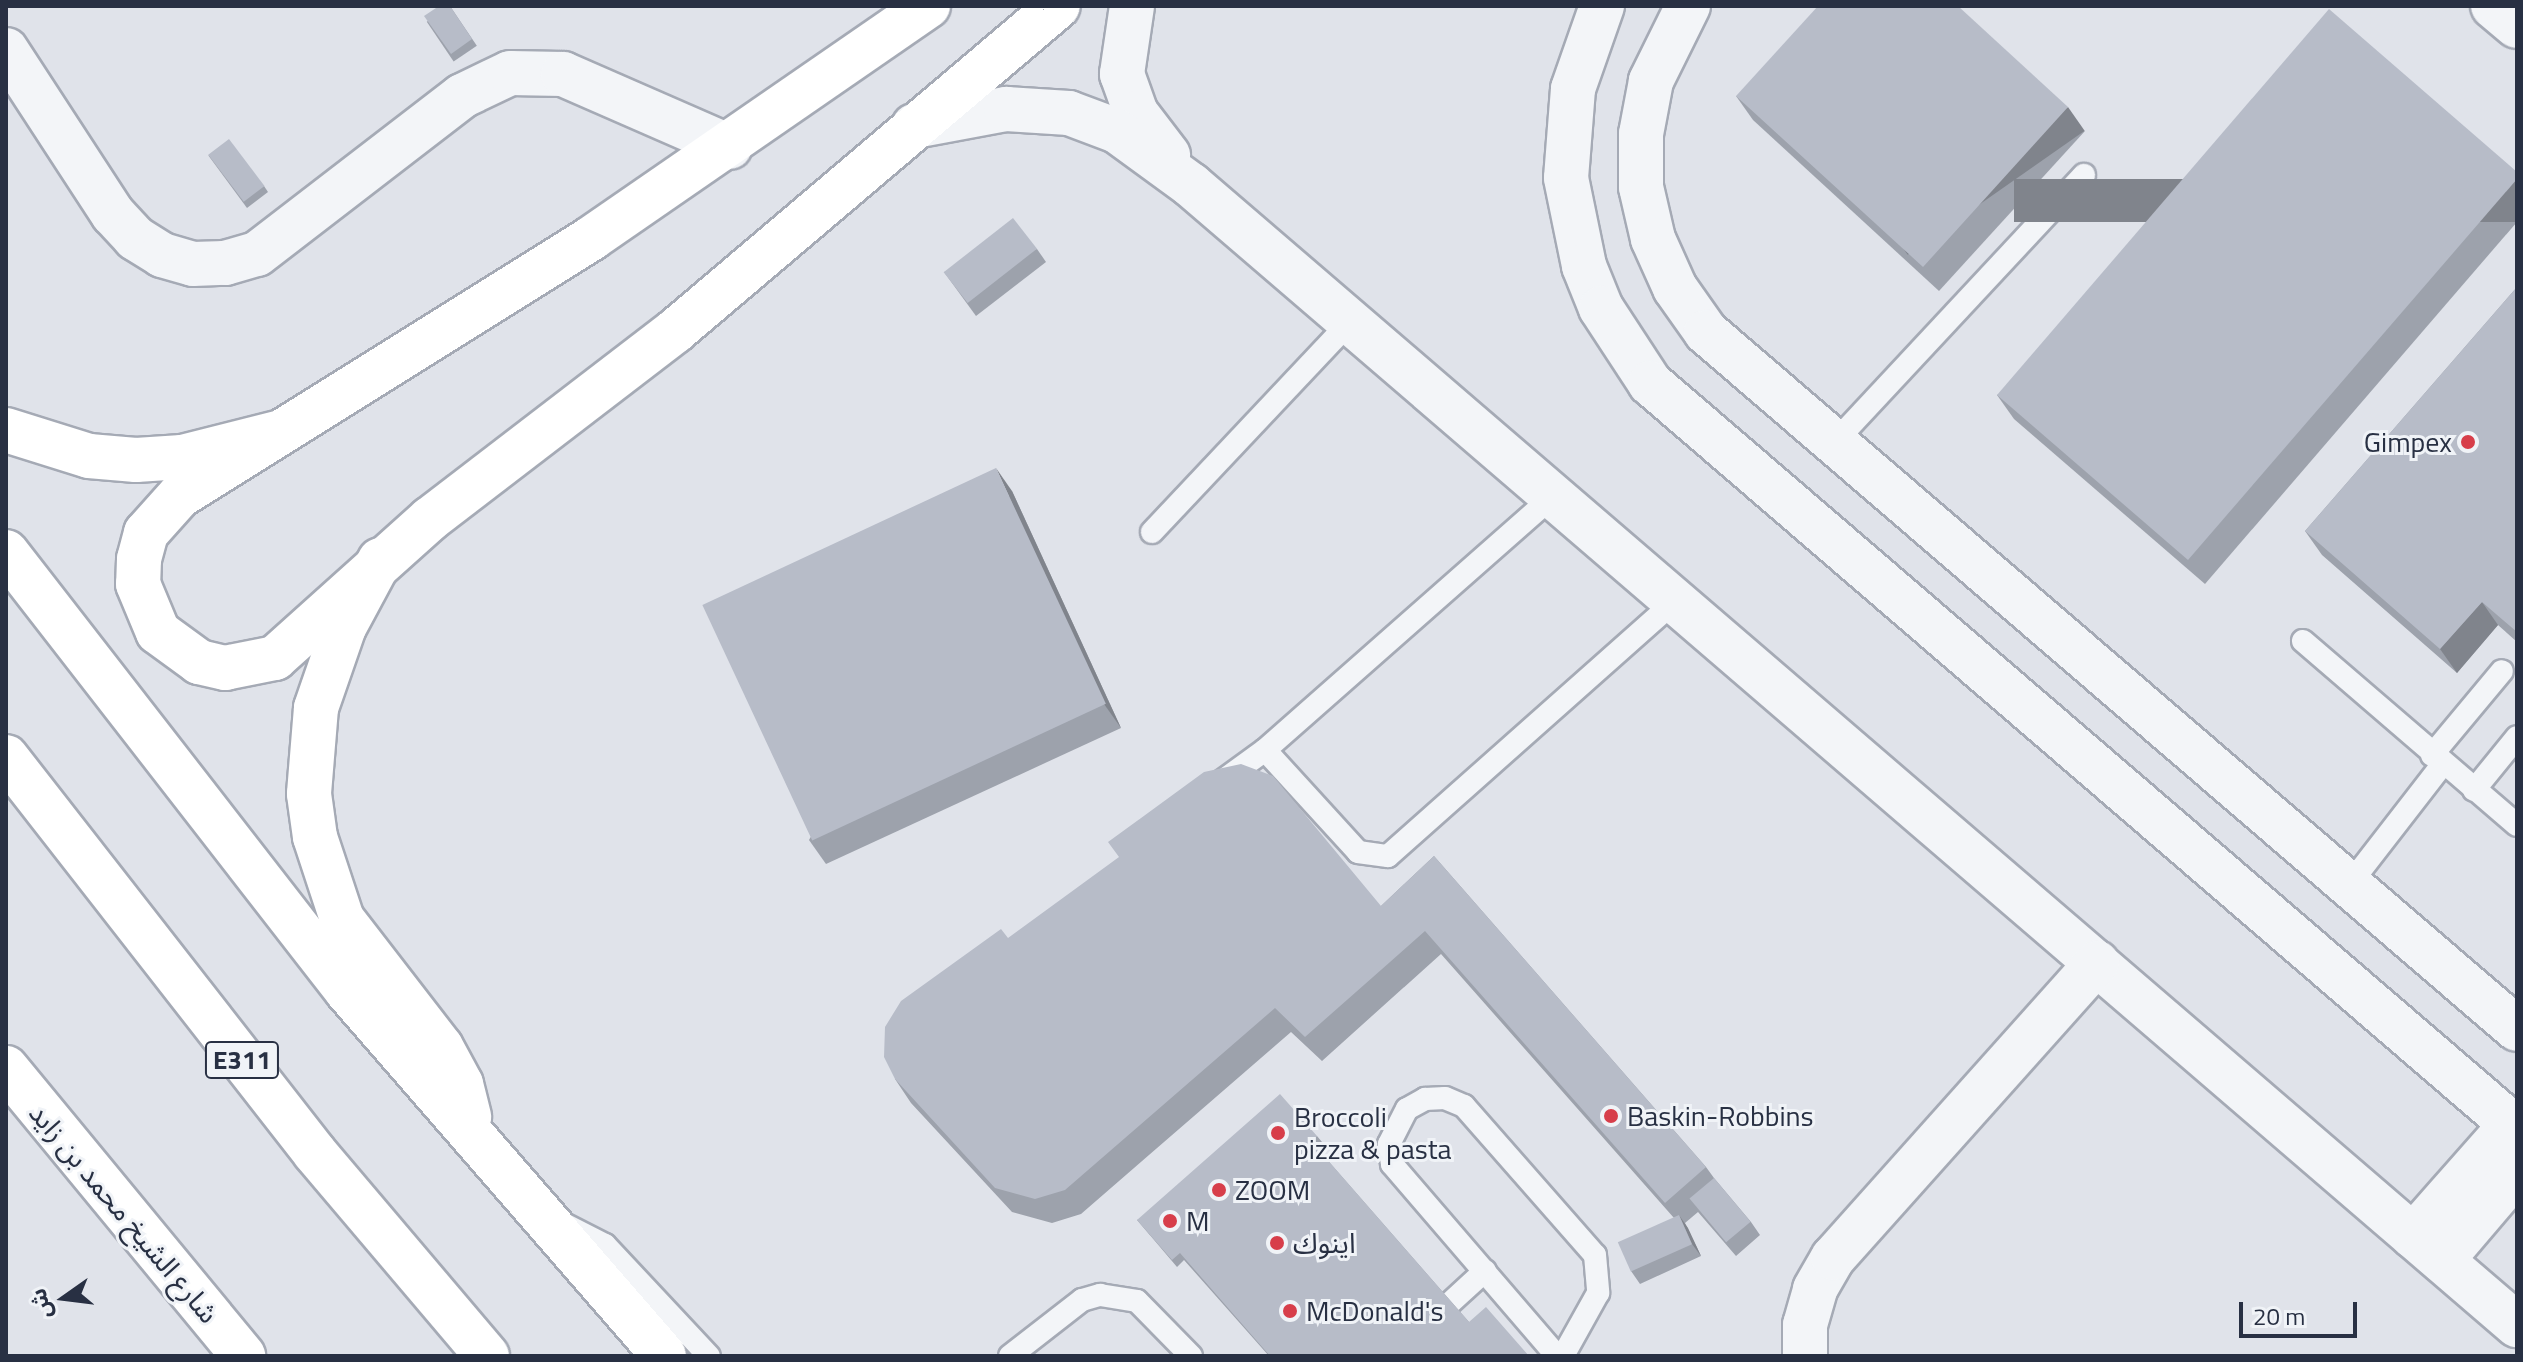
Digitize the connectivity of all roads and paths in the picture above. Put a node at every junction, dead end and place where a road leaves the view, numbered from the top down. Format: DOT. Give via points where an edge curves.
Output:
graph roads {
  1 [pos="928,6"];
  2 [pos="1058,6"];
  3 [pos="1132,6"];
  4 [pos="1602,6"];
  5 [pos="1688,6"];
  6 [pos="2493,6"];
  7 [pos="2517,26"];
  8 [pos="6,50"];
  9 [pos="914,126"];
  10 [pos="730,147"];
  11 [pos="2084,175"];
  12 [pos="1191,185"];
  13 [pos="1350,322"];
  14 [pos="6,430"];
  15 [pos="281,432"];
  16 [pos="1833,444"];
  17 [pos="1554,495"];
  18 [pos="1152,532"];
  19 [pos="6,552"];
  20 [pos="380,560"];
  21 [pos="1676,600"];
  22 [pos="2303,641"];
  23 [pos="2502,671"];
  24 [pos="2517,737"];
  25 [pos="1265,750"];
  26 [pos="6,757"];
  27 [pos="2438,759"];
  28 [pos="2474,790"];
  29 [pos="1201,797"];
  30 [pos="2517,825"];
  31 [pos="2349,885"];
  32 [pos="2097,963"];
  33 [pos="2517,1029"];
  34 [pos="6,1068"];
  35 [pos="2514,1127"];
  36 [pos="474,1135"];
  37 [pos="2517,1172"];
  38 [pos="544,1217"];
  39 [pos="2428,1248"];
  40 [pos="1485,1271"];
  41 [pos="1451,1302"];
  42 [pos="2517,1325"];
  43 [pos="243,1356"];
  44 [pos="487,1356"];
  45 [pos="664,1356"];
  46 [pos="709,1356"];
  47 [pos="1010,1356"];
  48 [pos="1191,1356"];
  49 [pos="1560,1356"];
  50 [pos="1805,1356"];
  1 -- 10 [label="main road"];
  2 -- 9 [label="main road"];
  3 -- 12 [label="street" via="1122,74 1136,113"];
  4 -- 35 [label="street" via="1573,89 1566,178 1580,252 1601,308 1650,383"];
  5 -- 16 [label="street" via="1651,81 1641,134 1641,187 1653,239 1675,288 1706,332"];
  6 -- 7 [label="street"];
  8 -- 10 [label="street" via="113,214 135,238 162,255 193,264 257,254 462,96 510,73 563,74"];
  9 -- 12 [label="street" via="1006,109 1069,113 1117,131"];
  9 -- 20 [label="main road" via="675,331"];
  10 -- 15 [label="main road"];
  11 -- 16 [label="lane"];
  12 -- 13 [label="street"];
  13 -- 17 [label="street"];
  13 -- 18 [label="lane"];
  14 -- 15 [label="main road" via="89,456 136,460 182,457"];
  15 -- 20 [label="main road" via="180,495 146,533 138,584 158,632 199,662 251,666 296,643"];
  16 -- 31 [label="street"];
  17 -- 21 [label="street"];
  17 -- 25 [label="lane"];
  19 -- 36 [label="main road" via="347,991"];
  20 -- 36 [label="main road" via="339,640 316,708 309,794 315,837 342,919 449,1060"];
  21 -- 25 [label="lane" via="1388,856 1358,852"];
  21 -- 32 [label="street"];
  22 -- 27 [label="lane"];
  23 -- 27 [label="lane"];
  24 -- 28 [label="lane"];
  25 -- 29 [label="lane"];
  26 -- 44 [label="main road, E311" via="315,1153"];
  27 -- 28 [label="lane"];
  27 -- 31 [label="lane"];
  28 -- 30 [label="lane"];
  31 -- 33 [label="street"];
  32 -- 39 [label="street"];
  32 -- 50 [label="street" via="1833,1258 1811,1301"];
  34 -- 43 [label="main road, شارع الشيخ محمد بن زايد"];
  35 -- 39 [label="street"];
  36 -- 38 [label="main road"];
  37 -- 39 [label="street"];
  38 -- 45 [label="main road"];
  38 -- 46 [label="lane" via="587,1232 605,1245"];
  39 -- 42 [label="street"];
  40 -- 41 [label="lane"];
  40 -- 49 [label="lane"];
  40 -- 49 [label="lane" via="1392,1164 1389,1144 1395,1125 1407,1109 1425,1099 1445,1098 1464,1106 1595,1255 1598,1293"];
  47 -- 48 [label="lane" via="1082,1300 1100,1295 1137,1301"];
}
